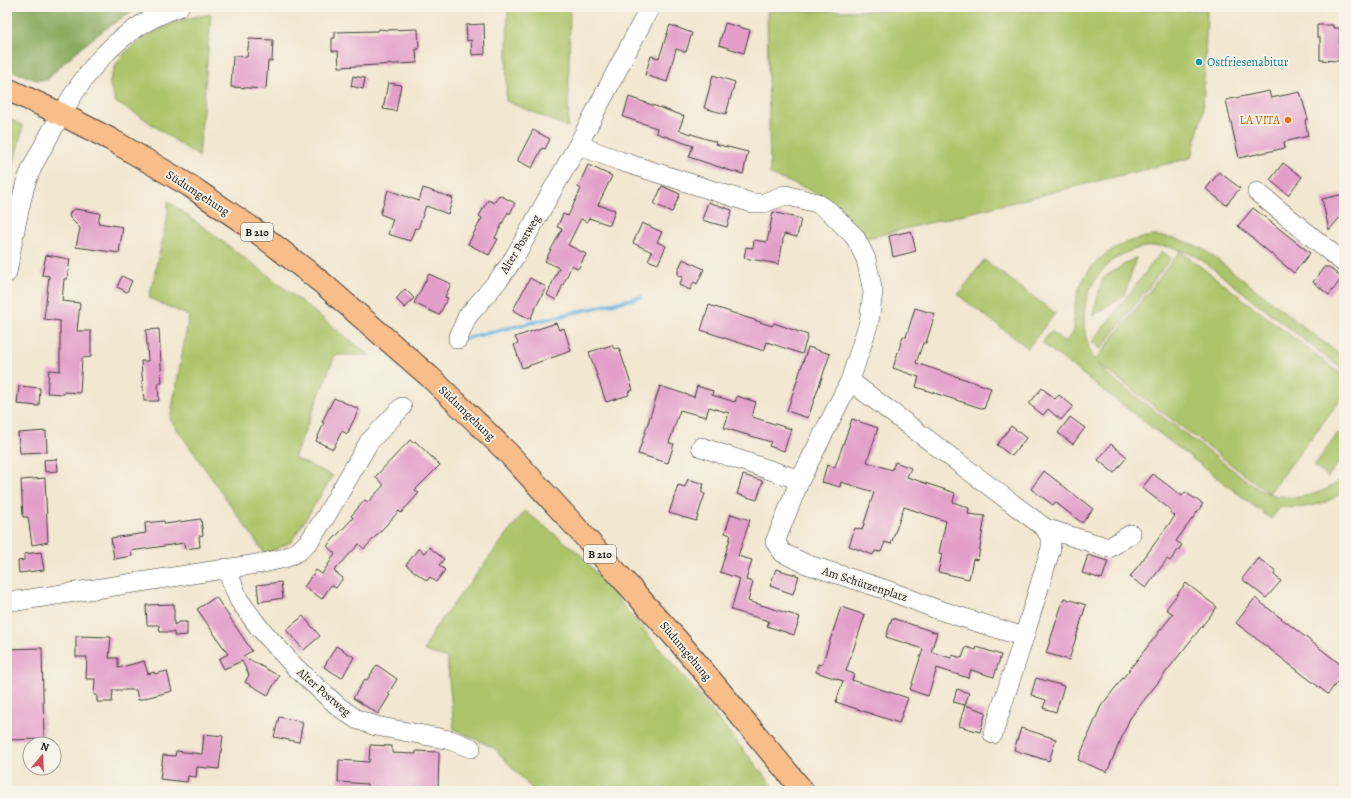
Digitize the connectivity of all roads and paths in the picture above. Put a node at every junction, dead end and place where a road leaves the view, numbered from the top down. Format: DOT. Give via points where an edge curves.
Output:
graph roads {
  1 [pos="179,7"];
  2 [pos="650,7"];
  3 [pos="7,89"];
  4 [pos="61,114"];
  5 [pos="578,145"];
  6 [pos="1257,192"];
  7 [pos="1344,262"];
  8 [pos="7,273"];
  9 [pos="458,340"];
  10 [pos="850,381"];
  11 [pos="402,407"];
  12 [pos="701,447"];
  13 [pos="800,480"];
  14 [pos="1045,528"];
  15 [pos="1131,534"];
  16 [pos="226,568"];
  17 [pos="7,600"];
  18 [pos="1024,637"];
  19 [pos="994,734"];
  20 [pos="471,748"];
  21 [pos="803,791"];
  1 -- 4 [label="street" via="136,27 114,44 98,60"];
  2 -- 5 [label="street, Alter Postweg"];
  3 -- 4 [label="main road, B 210"];
  4 -- 8 [label="street" via="25,185"];
  4 -- 21 [label="main road, Südumgehung / B 210" via="110,139 190,186 256,231 321,282 430,376 566,516 680,643"];
  5 -- 9 [label="street, Alter Postweg" via="514,258 467,317"];
  5 -- 10 [label="street, Am Schützenplatz" via="620,162 752,203 764,203 785,195 818,203 829,211 855,237 866,260 873,292 869,322"];
  6 -- 7 [label="street"];
  10 -- 13 [label="street, Am Schützenplatz"];
  10 -- 14 [label="street"];
  11 -- 16 [label="street" via="369,442 326,516 299,551 285,558"];
  12 -- 13 [label="street"];
  13 -- 18 [label="street, Am Schützenplatz" via="775,542 783,553 806,564"];
  14 -- 15 [label="street" via="1109,548"];
  14 -- 18 [label="street" via="1051,539 1051,548"];
  16 -- 17 [label="street" via="24,600"];
  16 -- 20 [label="street, Alter Postweg" via="239,600 258,626 296,668 339,707 356,719 376,726 450,740"];
  18 -- 19 [label="street"];
}
